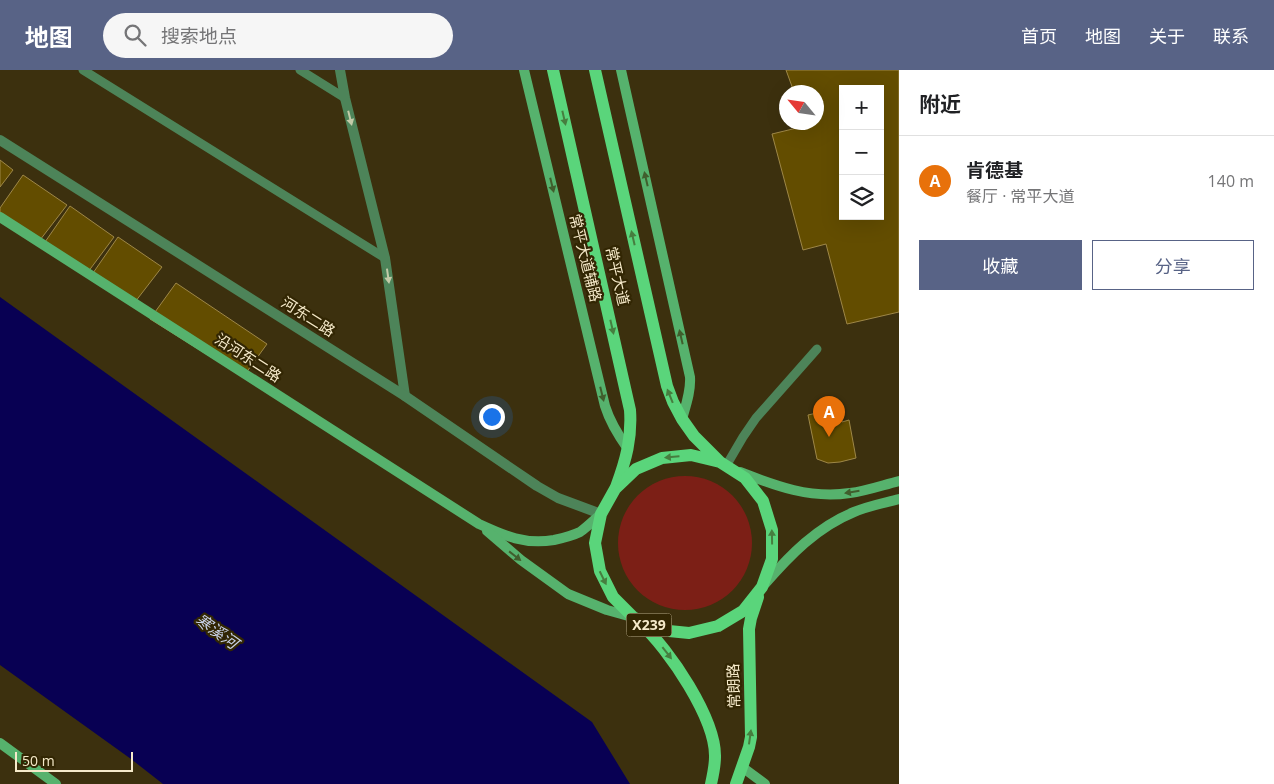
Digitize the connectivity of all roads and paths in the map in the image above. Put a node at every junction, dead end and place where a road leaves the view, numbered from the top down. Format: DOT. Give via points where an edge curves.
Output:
graph roads {
  1 [pos="84,70"];
  2 [pos="300,70"];
  3 [pos="340,70"];
  4 [pos="524,70"];
  5 [pos="553,70"];
  6 [pos="595,70"];
  7 [pos="621,70"];
  8 [pos="345,98"];
  9 [pos="0,140"];
  10 [pos="0,217"];
  11 [pos="385,258"];
  12 [pos="817,349"];
  13 [pos="405,396"];
  14 [pos="682,419"];
  15 [pos="628,449"];
  16 [pos="727,466"];
  17 [pos="899,481"];
  18 [pos="615,489"];
  19 [pos="899,500"];
  20 [pos="601,514"];
  21 [pos="479,524"];
  22 [pos="762,588"];
  23 [pos="633,617"];
  24 [pos="0,743"];
  25 [pos="742,767"];
  26 [pos="54,783"];
  27 [pos="711,784"];
  28 [pos="736,784"];
  29 [pos="765,784"];
  1 -- 11 [label="lane"];
  2 -- 8 [label="lane"];
  3 -- 8 [label="street"];
  4 -- 15 [label="main road, 常平大道辅路, one-way" via="608,417"];
  5 -- 15 [label="main road, 常平大道 / X239, one-way" via="628,398 631,424"];
  14 -- 6 [label="main road, 常平大道 / X239, one-way" via="667,386"];
  14 -- 7 [label="main road, one-way" via="690,377"];
  8 -- 11 [label="street, one-way"];
  9 -- 13 [label="street, 河东二路"];
  10 -- 21 [label="main road, 沿河东二路"];
  11 -- 13 [label="street, one-way"];
  12 -- 16 [label="lane" via="756,418"];
  13 -- 20 [label="street, 河东二路" via="538,486 558,498"];
  14 -- 16 [label="main road, 常平大道 / X239" via="694,436"];
  15 -- 18 [label="main road, 常平大道 / X239"];
  17 -- 16 [label="main road, one-way" via="849,493 814,494 777,487"];
  16 -- 18 [label="main road, X239, one-way" via="691,455 662,458 636,469"];
  22 -- 16 [label="main road, X239, one-way" via="772,560 772,530 763,501 745,478"];
  18 -- 20 [label="main road, X239"];
  19 -- 22 [label="main road" via="860,510 828,525 800,547"];
  20 -- 21 [label="main road, 沿河东二路" via="579,532 545,541 527,542"];
  20 -- 23 [label="main road, X239, one-way" via="595,543 600,572 613,597"];
  21 -- 23 [label="main road, 沿河东二路, one-way" via="508,550 563,590 592,604"];
  22 -- 23 [label="main road, X239" via="743,611 718,626 689,633 659,630"];
  25 -- 22 [label="main road, 常朗路 / X239, one-way" via="751,728 750,629"];
  23 -- 27 [label="main road, X239, one-way" via="668,654 704,716 715,752"];
  24 -- 26 [label="main road"];
  25 -- 28 [label="main road, 常朗路 / X239"];
  25 -- 29 [label="main road"];
}
